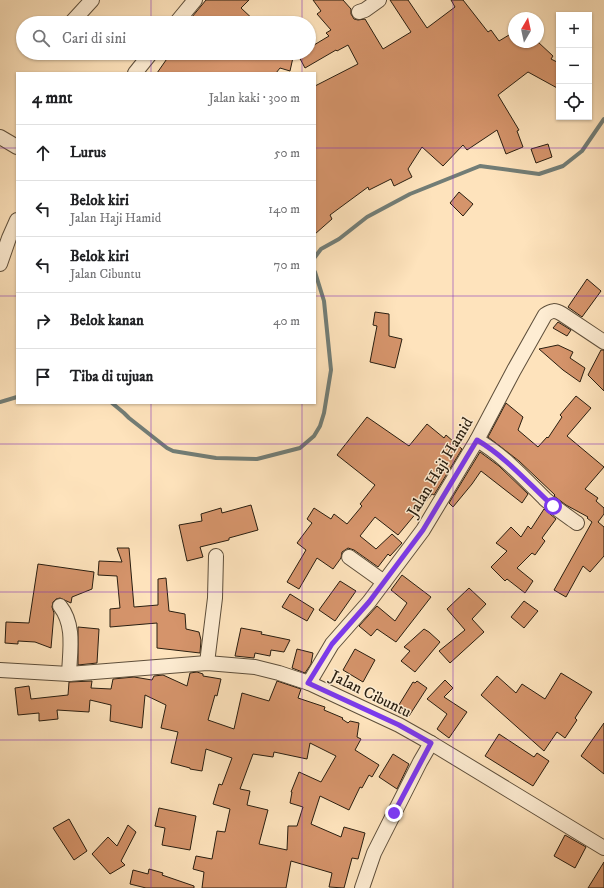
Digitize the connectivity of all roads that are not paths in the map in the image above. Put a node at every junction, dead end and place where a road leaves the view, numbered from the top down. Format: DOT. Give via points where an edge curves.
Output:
graph roads {
  1 [pos="92,0"];
  2 [pos="195,0"];
  3 [pos="379,0"];
  4 [pos="359,12"];
  5 [pos="77,16"];
  6 [pos="182,16"];
  7 [pos="145,60"];
  8 [pos="136,72"];
  9 [pos="0,137"];
  10 [pos="16,146"];
  11 [pos="16,222"];
  12 [pos="0,264"];
  13 [pos="604,342"];
  14 [pos="477,440"];
  15 [pos="577,523"];
  16 [pos="216,556"];
  17 [pos="349,556"];
  18 [pos="384,582"];
  19 [pos="60,606"];
  20 [pos="207,663"];
  21 [pos="0,670"];
  22 [pos="69,674"];
  23 [pos="308,683"];
  24 [pos="431,743"];
  25 [pos="604,848"];
  26 [pos="362,888"];
  1 -- 5 [label="street"];
  2 -- 6 [label="street"];
  3 -- 4 [label="street"];
  7 -- 8 [label="street"];
  9 -- 10 [label="street"];
  11 -- 12 [label="street"];
  13 -- 14 [label="street, Jalan Haji Hamid" via="562,314 555,310 550,311 545,315"];
  14 -- 15 [label="street" via="530,482 553,506"];
  14 -- 18 [label="street, Jalan Haji Hamid" via="423,530"];
  16 -- 20 [label="street" via="215,598"];
  17 -- 18 [label="street"];
  18 -- 23 [label="street, Jalan Haji Hamid" via="332,644"];
  19 -- 22 [label="street" via="66,614 71,640"];
  20 -- 22 [label="street, Jalan Cibuntu"];
  20 -- 23 [label="street, Jalan Cibuntu" via="255,668"];
  21 -- 22 [label="street, Jalan Cibuntu"];
  23 -- 24 [label="street, Jalan Cibuntu" via="399,725"];
  24 -- 25 [label="street, Jalan Cibuntu"];
  24 -- 26 [label="street" via="374,853"];
}
